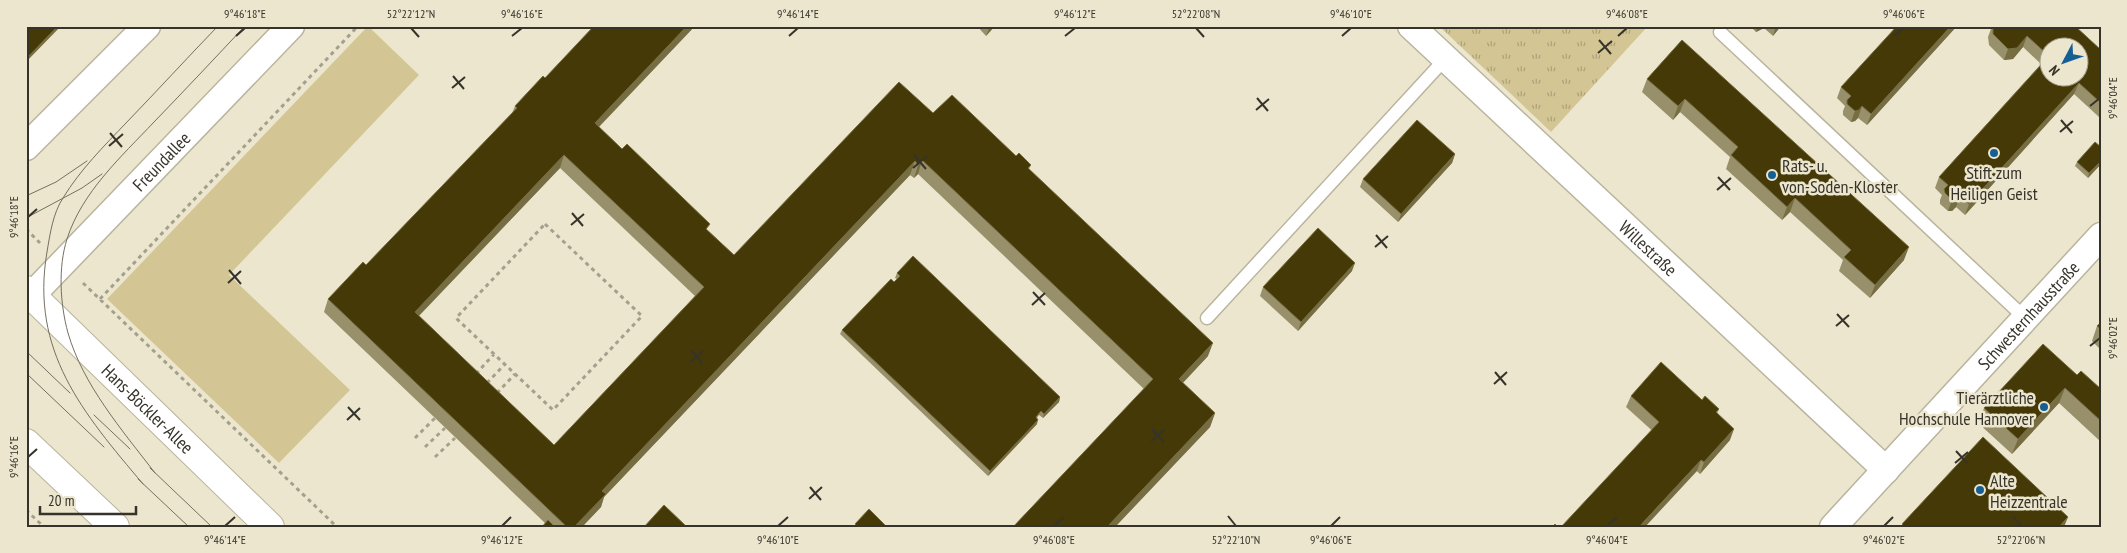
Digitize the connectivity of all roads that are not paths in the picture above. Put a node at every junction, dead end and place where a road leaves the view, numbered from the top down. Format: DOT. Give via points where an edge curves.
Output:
graph roads {
  1 [pos="147,26"];
  2 [pos="292,26"];
  3 [pos="1411,26"];
  4 [pos="1720,32"];
  5 [pos="1446,58"];
  6 [pos="26,147"];
  7 [pos="2101,236"];
  8 [pos="28,296"];
  9 [pos="1207,318"];
  10 [pos="2025,318"];
  11 [pos="26,443"];
  12 [pos="1886,470"];
  13 [pos="115,527"];
  14 [pos="270,527"];
  15 [pos="1833,527"];
  1 -- 6 [label="street"];
  2 -- 8 [label="street, Freundallee"];
  3 -- 5 [label="street, Willestraße"];
  4 -- 10 [label="lane"];
  5 -- 9 [label="lane"];
  5 -- 12 [label="street, Willestraße"];
  7 -- 10 [label="street, Schwesternhausstraße"];
  8 -- 14 [label="main road, Hans-Böckler-Allee"];
  10 -- 12 [label="street, Schwesternhausstraße"];
  11 -- 13 [label="main road"];
  12 -- 15 [label="street, Schwesternhausstraße"];
}
